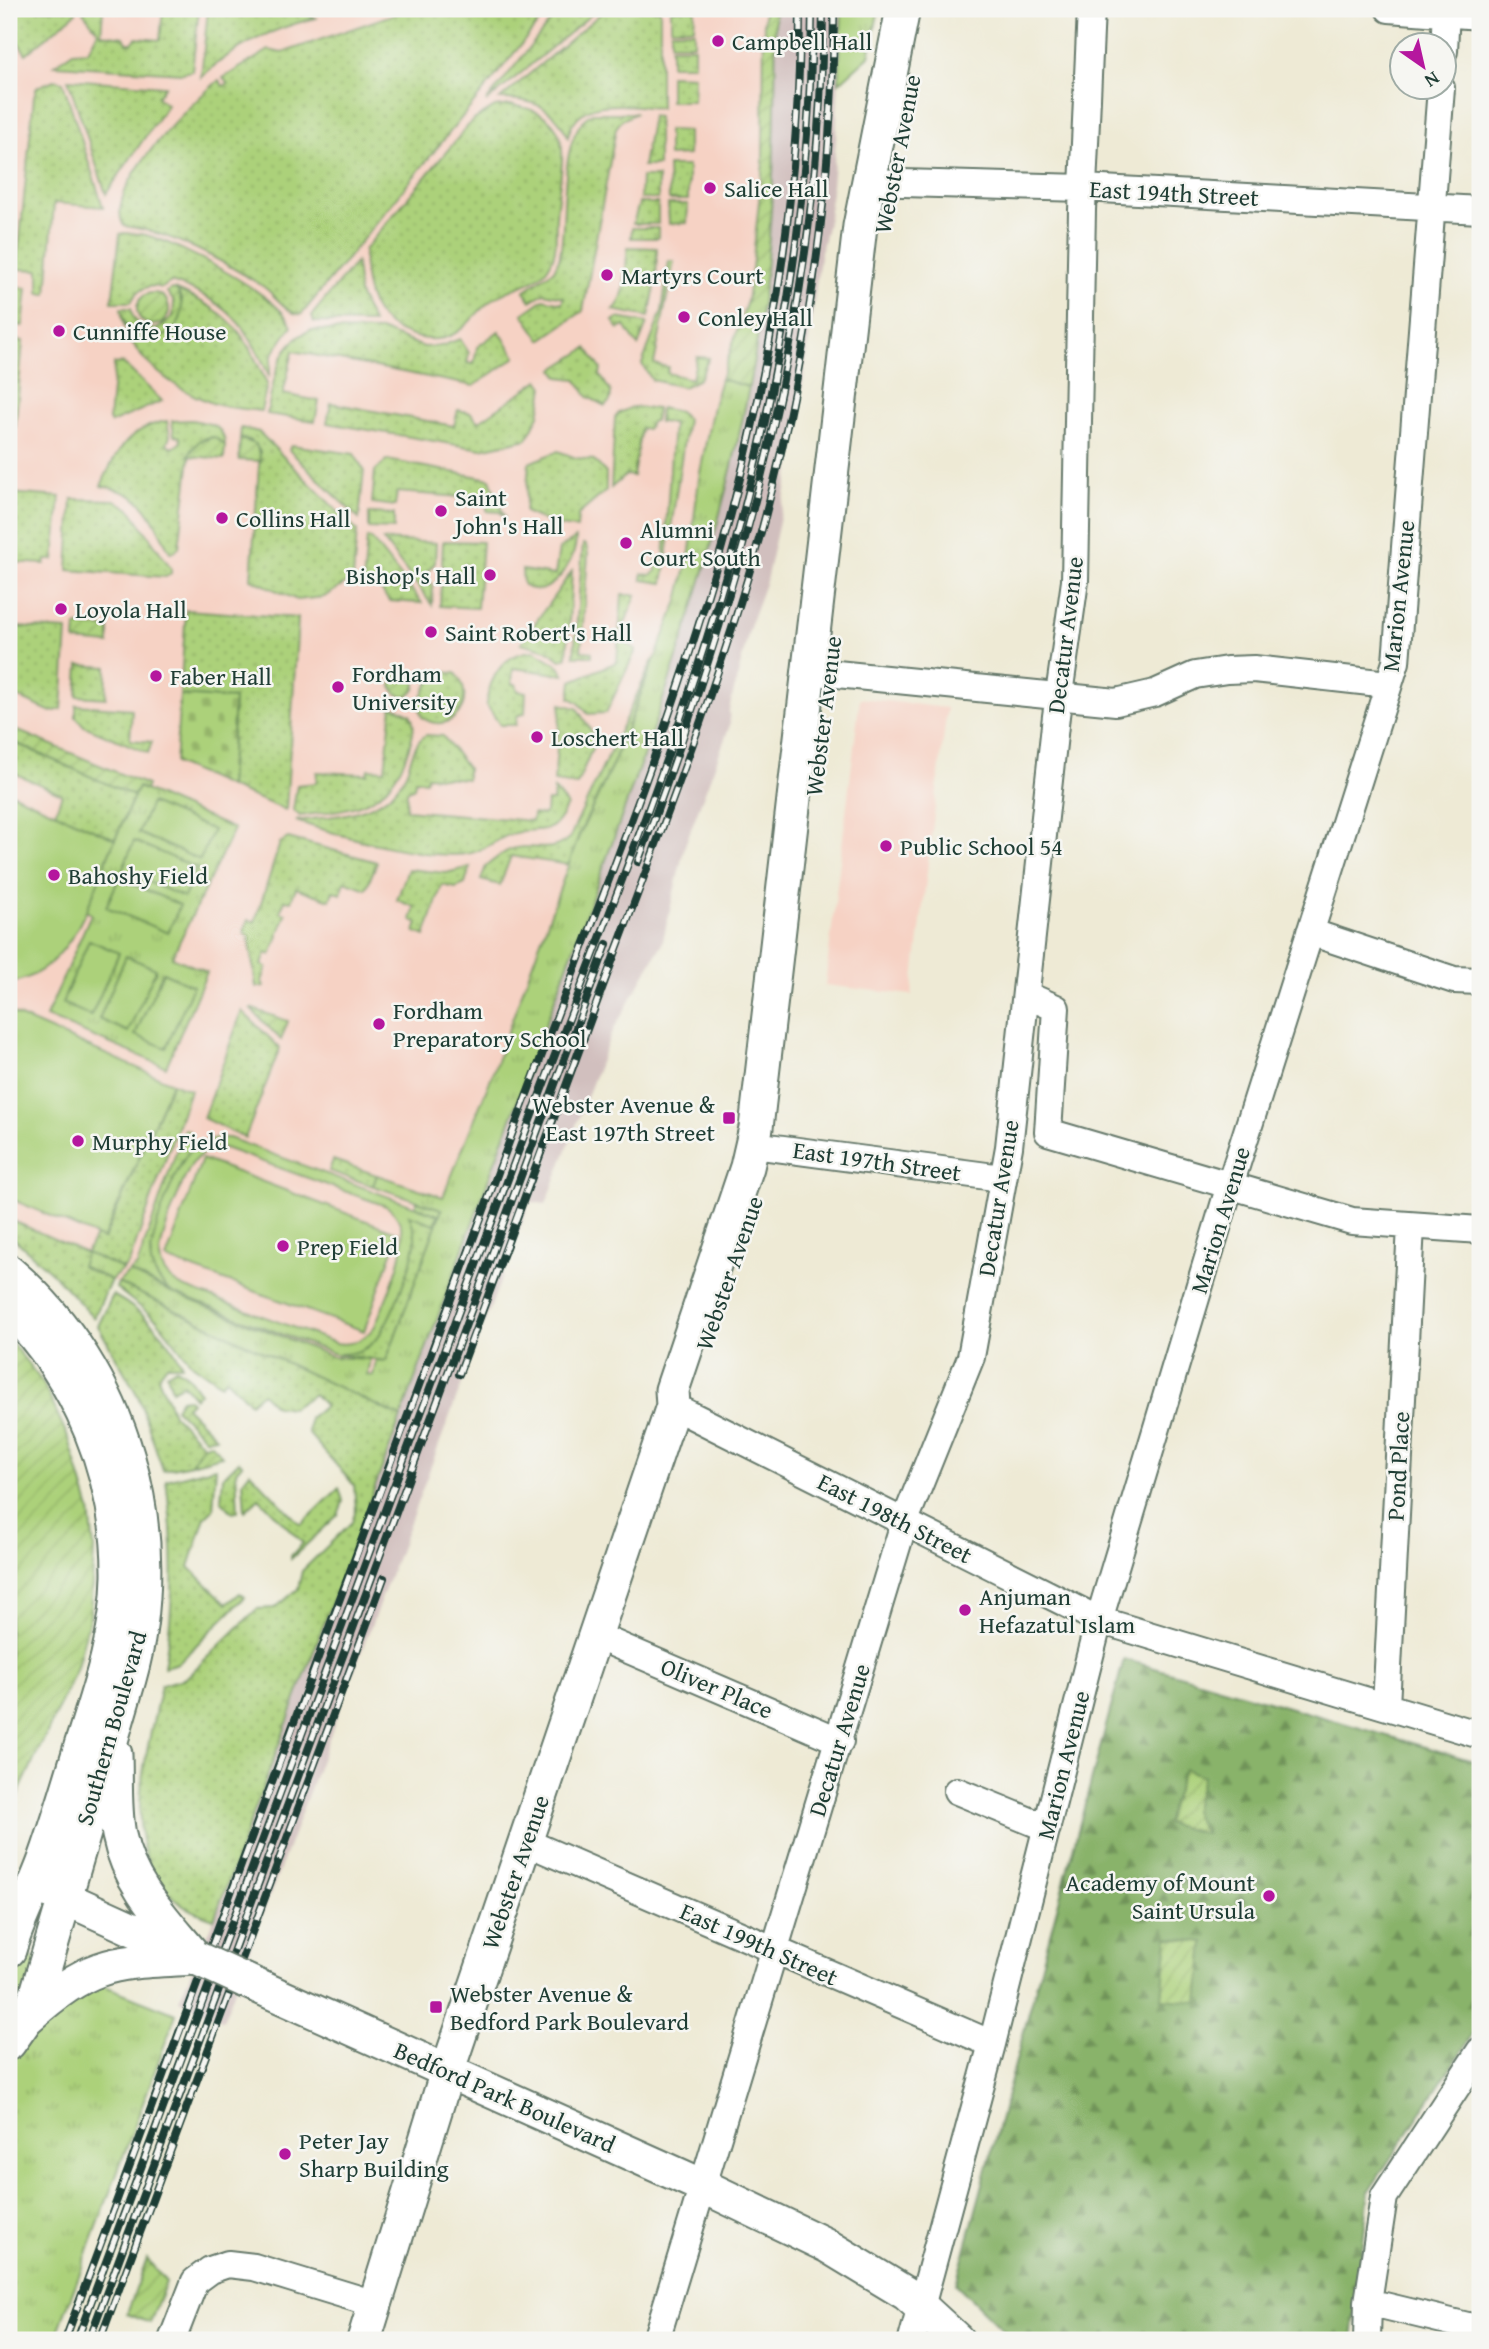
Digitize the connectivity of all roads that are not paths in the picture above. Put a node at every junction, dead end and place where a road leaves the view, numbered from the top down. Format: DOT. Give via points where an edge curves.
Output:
graph roads {
  1 [pos="903,9"];
  2 [pos="925,9"];
  3 [pos="1091,9"];
  4 [pos="1389,9"];
  5 [pos="1446,11"];
  6 [pos="1480,16"];
  7 [pos="1445,32"];
  8 [pos="1440,102"];
  9 [pos="877,182"];
  10 [pos="1084,188"];
  11 [pos="1431,206"];
  12 [pos="1480,210"];
  13 [pos="818,672"];
  14 [pos="1388,684"];
  15 [pos="1060,697"];
  16 [pos="1310,932"];
  17 [pos="1480,981"];
  18 [pos="1026,995"];
  19 [pos="762,1146"];
  20 [pos="1002,1178"];
  21 [pos="1230,1185"];
  22 [pos="1411,1226"];
  23 [pos="1480,1230"];
  24 [pos="9,1272"];
  25 [pos="9,1308"];
  26 [pos="673,1406"];
  27 [pos="904,1523"];
  28 [pos="1100,1620"];
  29 [pos="594,1635"];
  30 [pos="1387,1706"];
  31 [pos="115,1725"];
  32 [pos="1480,1735"];
  33 [pos="840,1741"];
  34 [pos="957,1791"];
  35 [pos="1047,1828"];
  36 [pos="526,1842"];
  37 [pos="49,1890"];
  38 [pos="9,1951"];
  39 [pos="774,1951"];
  40 [pos="196,1958"];
  41 [pos="17,2031"];
  42 [pos="992,2044"];
  43 [pos="1480,2051"];
  44 [pos="447,2071"];
  45 [pos="703,2186"];
  46 [pos="1368,2302"];
  47 [pos="375,2304"];
  48 [pos="922,2307"];
  49 [pos="1480,2329"];
  50 [pos="172,2340"];
  51 [pos="364,2340"];
  52 [pos="656,2340"];
  53 [pos="912,2340"];
  54 [pos="957,2340"];
  55 [pos="1367,2340"];
  1 -- 9 [label="main road, Webster Avenue"];
  2 -- 9 [label="main road, Webster Avenue"];
  3 -- 10 [label="street, Decatur Avenue"];
  4 -- 5 [label="street"];
  5 -- 6 [label="street"];
  5 -- 7 [label="street"];
  8 -- 11 [label="street, Marion Avenue"];
  9 -- 10 [label="street, East 194th Street"];
  9 -- 13 [label="main road, Webster Avenue" via="860,226"];
  10 -- 11 [label="street, East 194th Street"];
  10 -- 15 [label="street, Decatur Avenue" via="1075,582"];
  11 -- 12 [label="street, East 194th Street"];
  11 -- 14 [label="street, Marion Avenue" via="1395,662"];
  13 -- 15 [label="street"];
  13 -- 19 [label="main road, Webster Avenue"];
  14 -- 15 [label="street" via="1254,669 1195,675 1155,693 1116,702"];
  14 -- 16 [label="street, Marion Avenue"];
  15 -- 18 [label="street, Decatur Avenue"];
  16 -- 17 [label="street" via="1454,980"];
  16 -- 21 [label="street, Marion Avenue"];
  18 -- 20 [label="street, Decatur Avenue"];
  18 -- 21 [label="street" via="1056,1008 1048,1132"];
  19 -- 20 [label="street, East 197th Street"];
  19 -- 26 [label="main road, Webster Avenue" via="672,1390"];
  20 -- 27 [label="street, Decatur Avenue" via="971,1357"];
  21 -- 22 [label="street" via="1352,1222"];
  21 -- 28 [label="street, Marion Avenue"];
  22 -- 23 [label="street"];
  22 -- 30 [label="street, Pond Place"];
  24 -- 31 [label="main road, Southern Boulevard" via="69,1335 119,1427 129,1458 141,1520 144,1598 135,1657"];
  25 -- 37 [label="main road, Southern Boulevard" via="44,1348 80,1407 105,1474 117,1543 116,1610 104,1674 46,1859"];
  26 -- 27 [label="street, East 198th Street"];
  26 -- 29 [label="main road, Webster Avenue"];
  27 -- 28 [label="street, East 198th Street"];
  27 -- 33 [label="street, Decatur Avenue"];
  28 -- 30 [label="street, East 198th Street"];
  28 -- 35 [label="street, Marion Avenue"];
  29 -- 33 [label="street, Oliver Place"];
  29 -- 36 [label="main road, Webster Avenue"];
  30 -- 32 [label="street, East 198th Street"];
  31 -- 37 [label="main road, Southern Boulevard"];
  31 -- 40 [label="main road" via="118,1823 126,1861 145,1897"];
  33 -- 39 [label="street, Decatur Avenue"];
  34 -- 35 [label="street"];
  35 -- 42 [label="street, Marion Avenue"];
  36 -- 39 [label="street, East 199th Street"];
  36 -- 44 [label="main road, Webster Avenue"];
  37 -- 38 [label="main road, Southern Boulevard" via="18,1919"];
  37 -- 40 [label="main road, Bedford Park Boulevard"];
  37 -- 41 [label="main road, Southern Boulevard" via="38,1990"];
  39 -- 42 [label="street, East 199th Street"];
  39 -- 45 [label="street, Decatur Avenue"];
  40 -- 41 [label="main road" via="100,1967 58,1991"];
  40 -- 44 [label="main road, Bedford Park Boulevard, bridge"];
  42 -- 48 [label="street, Marion Avenue"];
  43 -- 46 [label="street" via="1384,2197"];
  44 -- 45 [label="main road, Bedford Park Boulevard"];
  44 -- 47 [label="main road, Webster Avenue"];
  45 -- 48 [label="main road, Bedford Park Boulevard" via="826,2245 878,2274"];
  45 -- 52 [label="street, Decatur Avenue"];
  46 -- 49 [label="street"];
  46 -- 55 [label="street"];
  47 -- 50 [label="street" via="254,2266 228,2264 195,2281"];
  47 -- 51 [label="main road, Webster Avenue"];
  48 -- 53 [label="street, Marion Avenue"];
  48 -- 54 [label="main road, Bedford Park Boulevard"];
}
